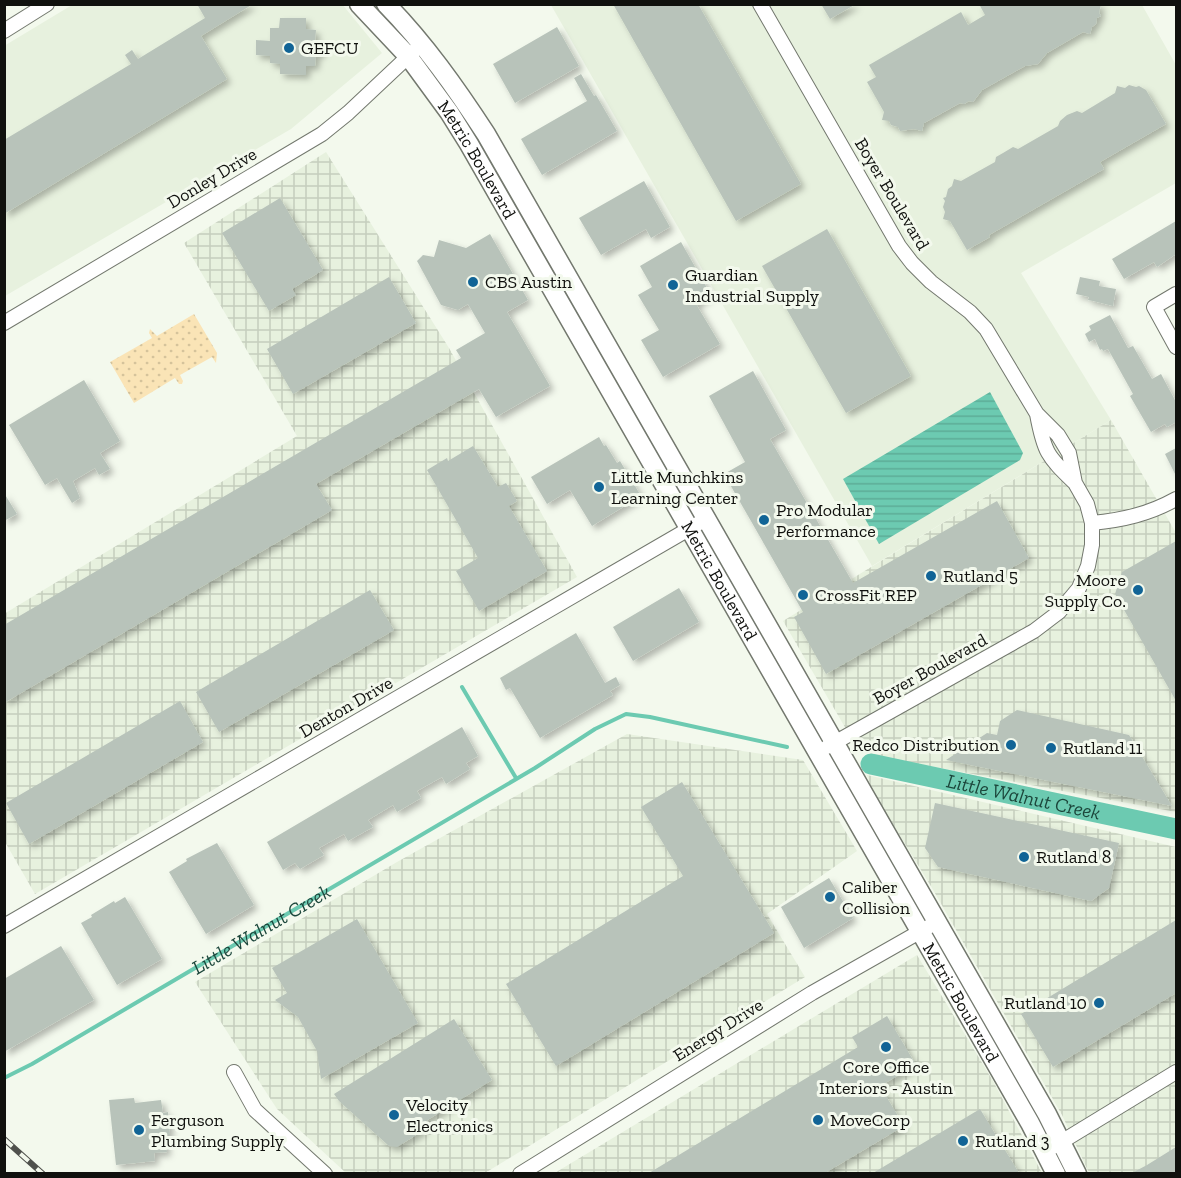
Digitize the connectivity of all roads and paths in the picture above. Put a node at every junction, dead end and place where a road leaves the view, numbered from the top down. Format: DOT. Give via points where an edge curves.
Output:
graph roads {
  1 [pos="46,4"];
  2 [pos="359,4"];
  3 [pos="386,4"];
  4 [pos="760,4"];
  5 [pos="4,31"];
  6 [pos="423,44"];
  7 [pos="408,56"];
  8 [pos="1176,294"];
  9 [pos="4,323"];
  10 [pos="1176,347"];
  11 [pos="1176,499"];
  12 [pos="706,519"];
  13 [pos="1092,523"];
  14 [pos="689,528"];
  15 [pos="834,743"];
  16 [pos="818,753"];
  17 [pos="937,922"];
  18 [pos="4,926"];
  19 [pos="920,931"];
  20 [pos="1011,1050"];
  21 [pos="994,1060"];
  22 [pos="234,1072"];
  23 [pos="1176,1072"];
  24 [pos="1062,1142"];
  25 [pos="1045,1151"];
  26 [pos="324,1173"];
  27 [pos="520,1173"];
  28 [pos="1056,1173"];
  29 [pos="1077,1173"];
  1 -- 5 [label="street"];
  2 -- 7 [label="main road, Metric Boulevard"];
  3 -- 6 [label="main road, Metric Boulevard"];
  4 -- 13 [label="street, Boyer Boulevard" via="899,246 930,282 986,329 1037,414 1042,444 1053,462 1075,483"];
  6 -- 7 [label="street, Donley Drive"];
  6 -- 12 [label="main road, Metric Boulevard" via="486,134"];
  7 -- 9 [label="street, Donley Drive" via="322,134"];
  7 -- 14 [label="main road, Metric Boulevard" via="469,144"];
  8 -- 10 [label="street" via="1154,307"];
  11 -- 13 [label="street" via="1159,509 1123,520"];
  12 -- 14 [label="street, Denton Drive"];
  12 -- 15 [label="main road, Metric Boulevard"];
  13 -- 15 [label="street, Boyer Boulevard" via="1088,566 1079,588 1059,612 1034,631"];
  14 -- 16 [label="main road, Metric Boulevard"];
  14 -- 18 [label="street, Denton Drive"];
  15 -- 16 [label="street, Boyer Boulevard"];
  15 -- 17 [label="main road, Metric Boulevard"];
  16 -- 19 [label="main road, Metric Boulevard"];
  17 -- 19 [label="street, Energy Drive"];
  17 -- 20 [label="main road, Metric Boulevard"];
  19 -- 21 [label="main road, Metric Boulevard"];
  19 -- 27 [label="street, Energy Drive"];
  20 -- 21 [label="main road"];
  20 -- 24 [label="main road, Metric Boulevard"];
  21 -- 25 [label="main road, Metric Boulevard"];
  22 -- 26 [label="street" via="255,1110"];
  23 -- 24 [label="street"];
  24 -- 25 [label="street"];
  24 -- 29 [label="main road, Metric Boulevard"];
  25 -- 28 [label="main road, Metric Boulevard"];
}
